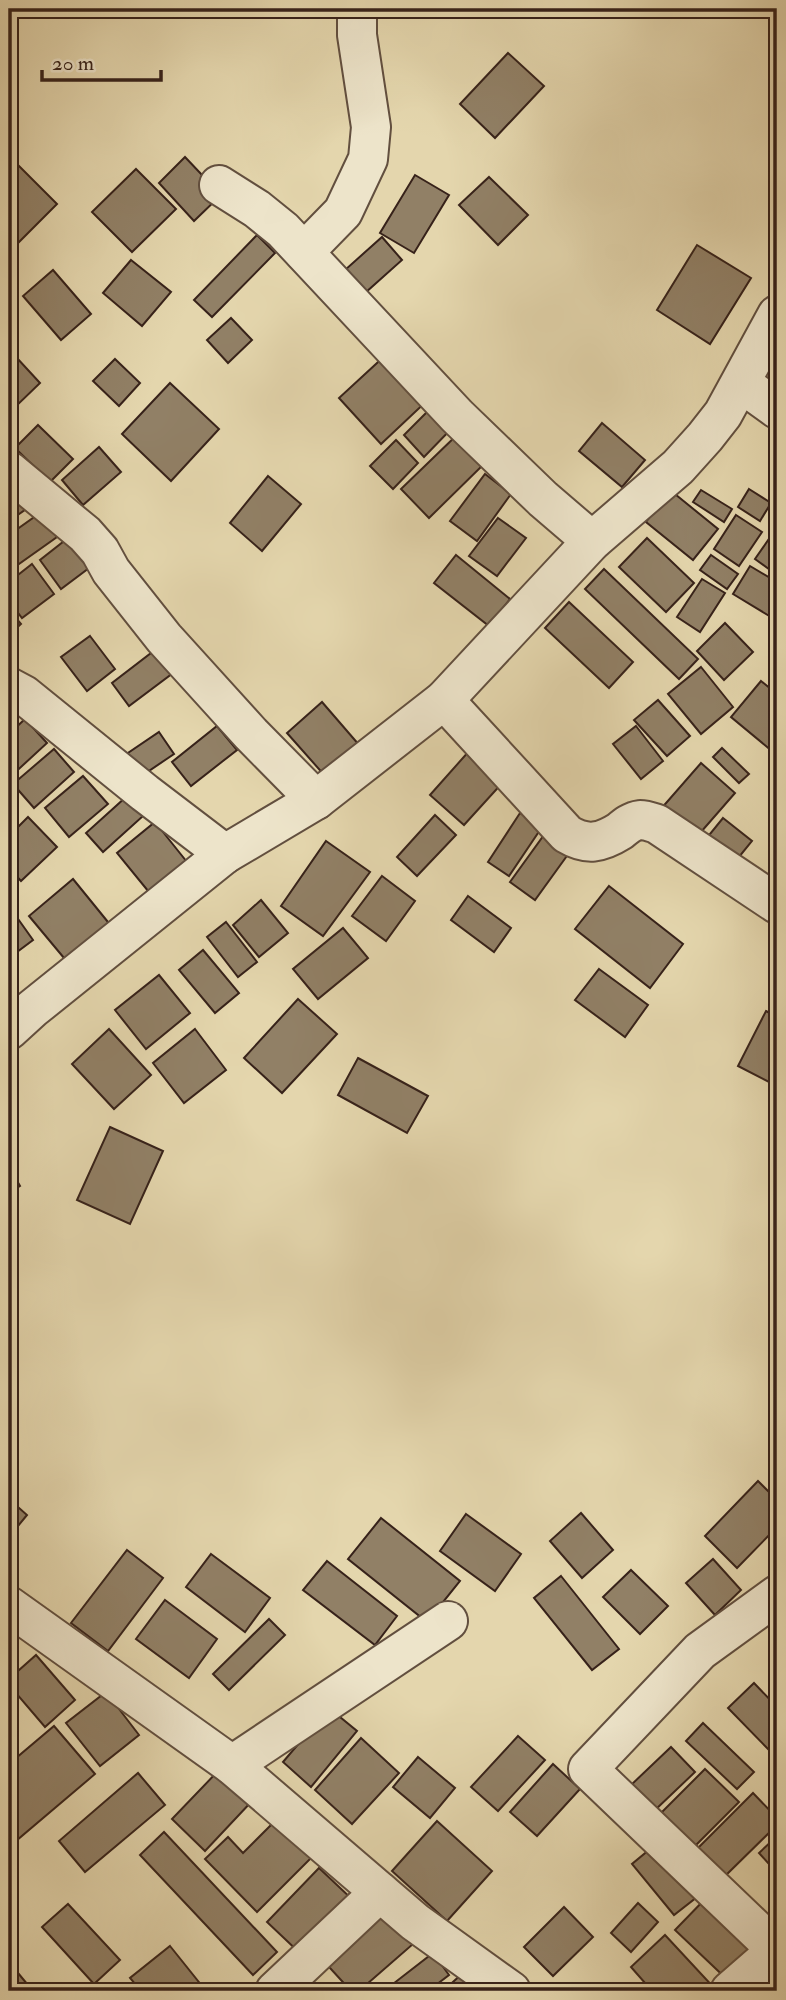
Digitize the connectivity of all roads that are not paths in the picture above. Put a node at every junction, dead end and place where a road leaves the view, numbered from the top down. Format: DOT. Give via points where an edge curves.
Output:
graph roads {
  1 [pos="357,9"];
  2 [pos="219,185"];
  3 [pos="304,252"];
  4 [pos="777,315"];
  5 [pos="741,383"];
  6 [pos="777,409"];
  7 [pos="9,471"];
  8 [pos="592,541"];
  9 [pos="9,687"];
  10 [pos="444,700"];
  11 [pos="316,800"];
  12 [pos="225,854"];
  13 [pos="777,904"];
  14 [pos="9,1030"];
  15 [pos="777,1595"];
  16 [pos="9,1606"];
  17 [pos="448,1621"];
  18 [pos="232,1765"];
  19 [pos="380,1892"];
  20 [pos="275,1991"];
  21 [pos="511,1991"];
  22 [pos="730,1991"];
  1 -- 3 [label="street" via="371,127 368,159 343,212"];
  2 -- 3 [label="street" via="257,209"];
  3 -- 8 [label="street" via="457,416"];
  4 -- 5 [label="street"];
  5 -- 6 [label="street"];
  5 -- 8 [label="street" via="723,414 678,467"];
  7 -- 11 [label="street" via="85,534 164,638"];
  8 -- 10 [label="street"];
  9 -- 12 [label="street"];
  10 -- 11 [label="street"];
  10 -- 13 [label="street" via="578,841 607,839 632,822 657,824"];
  11 -- 12 [label="street"];
  12 -- 14 [label="street"];
  15 -- 22 [label="street" via="700,1651 588,1769 777,1950"];
  16 -- 18 [label="street"];
  17 -- 18 [label="street"];
  18 -- 19 [label="street"];
  19 -- 20 [label="street"];
  19 -- 21 [label="street"];
}
